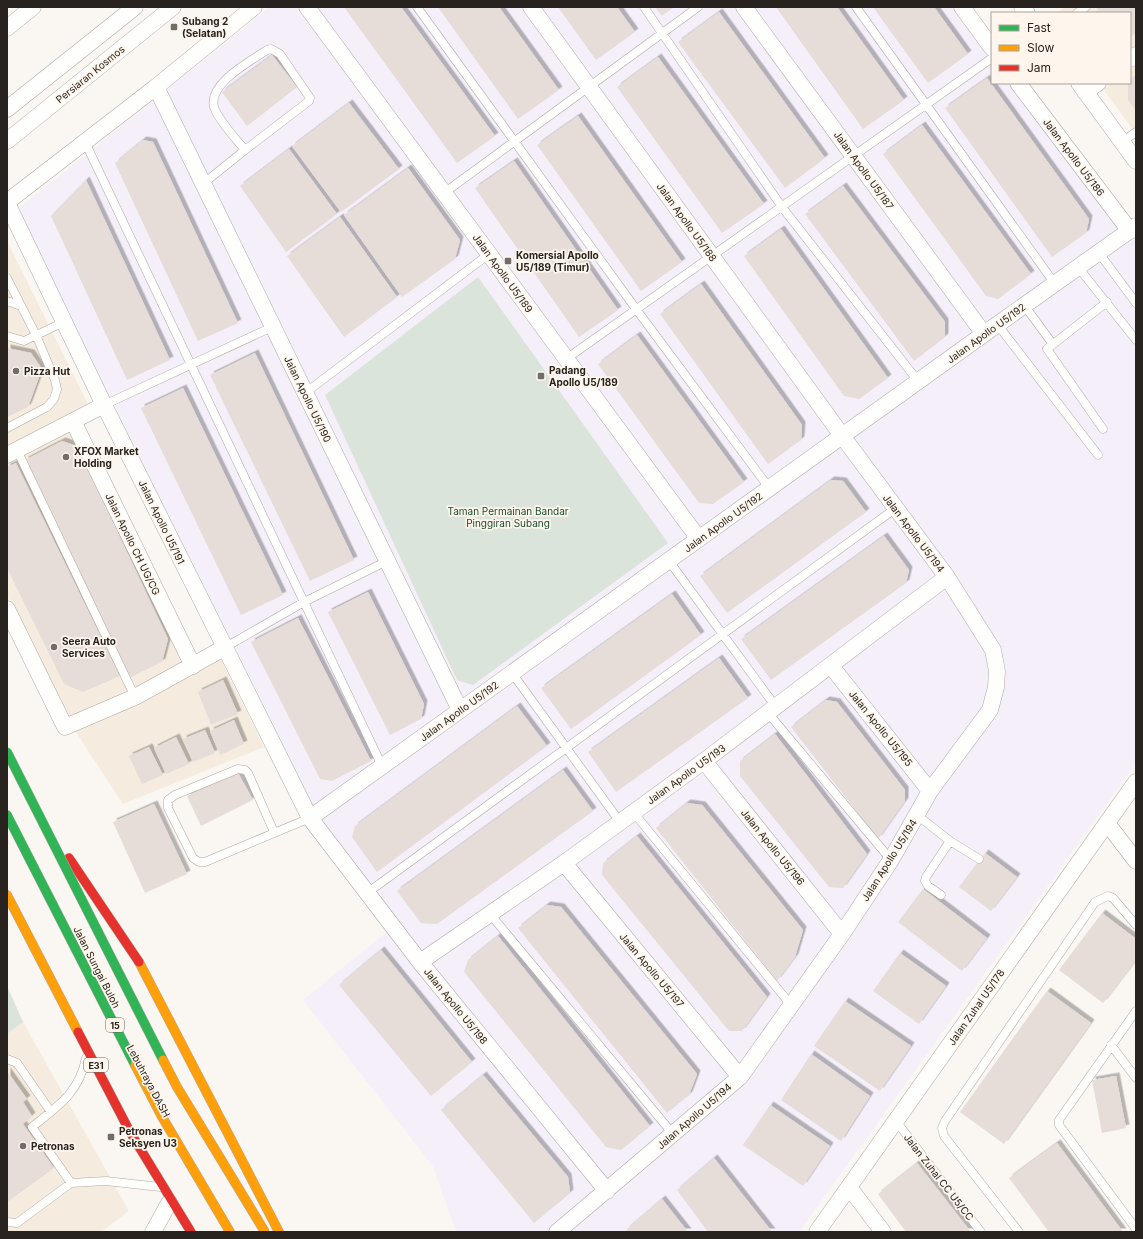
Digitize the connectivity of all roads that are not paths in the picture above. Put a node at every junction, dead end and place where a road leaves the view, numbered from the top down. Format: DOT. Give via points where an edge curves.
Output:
graph roads {
  1 [pos="33,7"];
  2 [pos="135,7"];
  3 [pos="173,7"];
  4 [pos="254,7"];
  5 [pos="307,7"];
  6 [pos="417,7"];
  7 [pos="531,7"];
  8 [pos="644,7"];
  9 [pos="698,7"];
  10 [pos="744,7"];
  11 [pos="856,7"];
  12 [pos="962,7"];
  13 [pos="7,28"];
  14 [pos="663,33"];
  15 [pos="991,47"];
  16 [pos="991,59"];
  17 [pos="1019,84"];
  18 [pos="1087,86"];
  19 [pos="156,87"];
  20 [pos="590,87"];
  21 [pos="926,104"];
  22 [pos="7,109"];
  23 [pos="1136,132"];
  24 [pos="7,141"];
  25 [pos="516,141"];
  26 [pos="84,142"];
  27 [pos="1122,142"];
  28 [pos="245,150"];
  29 [pos="853,156"];
  30 [pos="1136,161"];
  31 [pos="204,183"];
  32 [pos="444,193"];
  33 [pos="7,202"];
  34 [pos="782,207"];
  35 [pos="1133,229"];
  36 [pos="1099,253"];
  37 [pos="489,254"];
  38 [pos="711,256"];
  39 [pos="1078,267"];
  40 [pos="7,278"];
  41 [pos="1055,284"];
  42 [pos="7,301"];
  43 [pos="1107,302"];
  44 [pos="1136,304"];
  45 [pos="1024,305"];
  46 [pos="21,306"];
  47 [pos="636,310"];
  48 [pos="64,322"];
  49 [pos="997,324"];
  50 [pos="272,327"];
  51 [pos="984,334"];
  52 [pos="36,335"];
  53 [pos="7,336"];
  54 [pos="1136,340"];
  55 [pos="1052,343"];
  56 [pos="566,359"];
  57 [pos="190,365"];
  58 [pos="918,381"];
  59 [pos="305,393"];
  60 [pos="104,405"];
  61 [pos="73,421"];
  62 [pos="7,428"];
  63 [pos="1103,429"];
  64 [pos="843,437"];
  65 [pos="12,452"];
  66 [pos="1098,455"];
  67 [pos="770,489"];
  68 [pos="896,508"];
  69 [pos="699,539"];
  70 [pos="387,561"];
  71 [pos="669,561"];
  72 [pos="947,577"];
  73 [pos="304,602"];
  74 [pos="7,609"];
  75 [pos="723,634"];
  76 [pos="224,648"];
  77 [pos="193,666"];
  78 [pos="831,666"];
  79 [pos="512,673"];
  80 [pos="135,697"];
  81 [pos="460,710"];
  82 [pos="772,710"];
  83 [pos="567,747"];
  84 [pos="7,752"];
  85 [pos="704,761"];
  86 [pos="7,765"];
  87 [pos="382,766"];
  88 [pos="1136,782"];
  89 [pos="930,791"];
  90 [pos="633,812"];
  91 [pos="7,815"];
  92 [pos="917,815"];
  93 [pos="310,818"];
  94 [pos="620,822"];
  95 [pos="1107,823"];
  96 [pos="7,829"];
  97 [pos="274,832"];
  98 [pos="950,841"];
  99 [pos="978,859"];
  100 [pos="891,860"];
  101 [pos="1136,860"];
  102 [pos="564,863"];
  103 [pos="367,893"];
  104 [pos="7,895"];
  105 [pos="941,895"];
  106 [pos="7,912"];
  107 [pos="490,914"];
  108 [pos="1136,925"];
  109 [pos="842,934"];
  110 [pos="420,962"];
  111 [pos="791,1005"];
  112 [pos="1136,1010"];
  113 [pos="1111,1045"];
  114 [pos="86,1058"];
  115 [pos="7,1059"];
  116 [pos="740,1077"];
  117 [pos="1136,1078"];
  118 [pos="51,1112"];
  119 [pos="896,1121"];
  120 [pos="673,1134"];
  121 [pos="71,1183"];
  122 [pos="160,1187"];
  123 [pos="849,1187"];
  124 [pos="607,1191"];
  125 [pos="169,1203"];
  126 [pos="7,1222"];
  127 [pos="1136,1229"];
  128 [pos="153,1232"];
  129 [pos="187,1232"];
  130 [pos="191,1232"];
  131 [pos="224,1232"];
  132 [pos="230,1232"];
  133 [pos="265,1232"];
  134 [pos="279,1232"];
  135 [pos="557,1232"];
  136 [pos="817,1232"];
  137 [pos="884,1232"];
  138 [pos="982,1232"];
  139 [pos="1018,1232"];
  1 -- 13 [label="street"];
  2 -- 22 [label="street"];
  3 -- 24 [label="street, Persiaran Kosmos"];
  4 -- 19 [label="street"];
  5 -- 32 [label="street, Jalan Apollo U5/189"];
  6 -- 25 [label="lane"];
  7 -- 20 [label="street, Jalan Apollo U5/188"];
  8 -- 14 [label="lane"];
  9 -- 14 [label="lane"];
  10 -- 29 [label="street, Jalan Apollo U5/187"];
  11 -- 21 [label="lane"];
  12 -- 15 [label="street"];
  14 -- 20 [label="lane"];
  14 -- 34 [label="lane"];
  16 -- 21 [label="lane"];
  17 -- 35 [label="street, Jalan Apollo U5/186"];
  18 -- 27 [label="street"];
  19 -- 26 [label="street"];
  19 -- 31 [label="street, Jalan Apollo U5/190"];
  20 -- 25 [label="lane"];
  20 -- 38 [label="street, Jalan Apollo U5/188"];
  21 -- 29 [label="lane"];
  21 -- 41 [label="lane"];
  23 -- 27 [label="lane"];
  25 -- 32 [label="lane"];
  25 -- 47 [label="lane"];
  26 -- 33 [label="street"];
  26 -- 57 [label="lane"];
  27 -- 30 [label="street"];
  28 -- 28 [label="lane" via="310,98 280,54 271,49 227,78 216,91 214,101 217,114"];
  28 -- 31 [label="lane"];
  29 -- 34 [label="lane"];
  29 -- 51 [label="street, Jalan Apollo U5/187"];
  31 -- 50 [label="street, Jalan Apollo U5/190"];
  32 -- 37 [label="street, Jalan Apollo U5/189"];
  33 -- 48 [label="street, Jalan Apollo U5/191"];
  34 -- 38 [label="lane"];
  34 -- 58 [label="lane"];
  35 -- 36 [label="street, Jalan Apollo U5/192"];
  36 -- 39 [label="street, Jalan Apollo U5/192"];
  36 -- 44 [label="lane"];
  37 -- 56 [label="street, Jalan Apollo U5/189"];
  37 -- 59 [label="lane"];
  38 -- 47 [label="lane"];
  38 -- 64 [label="street, Jalan Apollo U5/188"];
  39 -- 41 [label="street, Jalan Apollo U5/192"];
  39 -- 43 [label="lane"];
  40 -- 46 [label="lane"];
  41 -- 45 [label="street, Jalan Apollo U5/192"];
  42 -- 46 [label="lane"];
  43 -- 54 [label="lane"];
  43 -- 55 [label="lane"];
  45 -- 49 [label="street, Jalan Apollo U5/192"];
  45 -- 55 [label="lane"];
  46 -- 52 [label="lane"];
  47 -- 56 [label="lane"];
  47 -- 67 [label="lane"];
  48 -- 52 [label="lane"];
  48 -- 60 [label="street, Jalan Apollo U5/191"];
  49 -- 51 [label="street, Jalan Apollo U5/192"];
  49 -- 66 [label="lane"];
  50 -- 57 [label="lane"];
  50 -- 59 [label="street, Jalan Apollo U5/190"];
  51 -- 58 [label="street, Jalan Apollo U5/192"];
  52 -- 53 [label="lane" via="24,341"];
  52 -- 62 [label="lane" via="55,380 57,389 54,399 47,407"];
  55 -- 63 [label="lane" via="1048,346 1048,352"];
  56 -- 69 [label="street, Jalan Apollo U5/189"];
  57 -- 60 [label="lane"];
  57 -- 73 [label="lane"];
  58 -- 64 [label="street, Jalan Apollo U5/192"];
  59 -- 70 [label="street, Jalan Apollo U5/190"];
  60 -- 61 [label="street"];
  60 -- 76 [label="street, Jalan Apollo U5/191"];
  61 -- 65 [label="street"];
  61 -- 77 [label="street, Jalan Apollo CH UG/CG"];
  64 -- 67 [label="street, Jalan Apollo U5/192"];
  64 -- 68 [label="street, Jalan Apollo U5/194"];
  65 -- 80 [label="lane"];
  67 -- 69 [label="street, Jalan Apollo U5/192"];
  68 -- 72 [label="street, Jalan Apollo U5/194"];
  68 -- 75 [label="lane"];
  69 -- 71 [label="street, Jalan Apollo U5/192"];
  70 -- 73 [label="lane"];
  70 -- 81 [label="street, Jalan Apollo U5/190"];
  71 -- 75 [label="lane"];
  71 -- 79 [label="street, Jalan Apollo U5/192"];
  72 -- 78 [label="street, Jalan Apollo U5/193"];
  72 -- 89 [label="street, Jalan Apollo U5/194" via="993,650 997,671 996,687 990,710"];
  73 -- 76 [label="lane"];
  73 -- 87 [label="lane"];
  74 -- 80 [label="street" via="65,727"];
  75 -- 82 [label="lane"];
  75 -- 83 [label="lane"];
  76 -- 77 [label="street"];
  76 -- 93 [label="street, Jalan Apollo U5/191"];
  77 -- 80 [label="street"];
  78 -- 82 [label="street, Jalan Apollo U5/193"];
  78 -- 89 [label="street, Jalan Apollo U5/195"];
  79 -- 81 [label="street, Jalan Apollo U5/192"];
  79 -- 83 [label="lane"];
  81 -- 87 [label="street, Jalan Apollo U5/192"];
  82 -- 85 [label="street, Jalan Apollo U5/193"];
  82 -- 100 [label="lane"];
  83 -- 94 [label="lane"];
  83 -- 103 [label="lane"];
  84 -- 133 [label="highway, bridge" via="177,1087"];
  85 -- 90 [label="street, Jalan Apollo U5/193"];
  85 -- 109 [label="street, Jalan Apollo U5/196"];
  86 -- 134 [label="highway" via="144,970"];
  87 -- 93 [label="street, Jalan Apollo U5/192"];
  88 -- 95 [label="street, Jalan Zuhal U5/178"];
  89 -- 92 [label="street, Jalan Apollo U5/194"];
  90 -- 94 [label="street, Jalan Apollo U5/193"];
  90 -- 111 [label="lane"];
  91 -- 132 [label="highway, Jalan Sungai Buloh / 15" via="161,1116"];
  92 -- 98 [label="lane"];
  92 -- 100 [label="street, Jalan Apollo U5/194"];
  93 -- 97 [label="lane"];
  93 -- 103 [label="street, Jalan Apollo U5/198"];
  94 -- 102 [label="street, Jalan Apollo U5/193"];
  95 -- 101 [label="street"];
  95 -- 119 [label="street, Jalan Zuhal U5/178"];
  96 -- 131 [label="highway, Lebuhraya DASH / E31" via="154,1115"];
  97 -- 97 [label="lane" via="245,770 238,769 168,800 168,808 193,858 199,862 205,862"];
  98 -- 99 [label="lane"];
  98 -- 105 [label="lane" via="925,882"];
  100 -- 109 [label="street, Jalan Apollo U5/194"];
  102 -- 107 [label="street, Jalan Apollo U5/193"];
  102 -- 116 [label="street, Jalan Apollo U5/197"];
  103 -- 110 [label="street, Jalan Apollo U5/198"];
  104 -- 130 [label="highway, E31" via="130,1132"];
  106 -- 114 [label="highway"];
  107 -- 110 [label="street, Jalan Apollo U5/193"];
  107 -- 120 [label="lane"];
  108 -- 139 [label="lane" via="1113,898 1108,896 1095,902 944,1121 944,1136"];
  109 -- 111 [label="street, Jalan Apollo U5/194"];
  110 -- 124 [label="street, Jalan Apollo U5/198"];
  111 -- 116 [label="street, Jalan Apollo U5/194"];
  112 -- 113 [label="lane"];
  113 -- 117 [label="lane"];
  113 -- 127 [label="lane" via="1059,1120 1059,1125"];
  114 -- 118 [label="lane" via="83,1074 72,1093"];
  114 -- 122 [label="highway"];
  115 -- 118 [label="lane" via="17,1063"];
  116 -- 120 [label="street, Jalan Apollo U5/194"];
  118 -- 121 [label="lane" via="32,1127"];
  119 -- 123 [label="street, Jalan Zuhal U5/178"];
  119 -- 138 [label="lane, Jalan Zuhal CC U5/CC"];
  120 -- 124 [label="street, Jalan Apollo U5/194"];
  121 -- 122 [label="lane" via="106,1181"];
  121 -- 126 [label="lane" via="17,1223"];
  122 -- 125 [label="highway"];
  123 -- 136 [label="street, Jalan Zuhal U5/178"];
  123 -- 137 [label="street"];
  124 -- 135 [label="street, Jalan Apollo U5/194"];
  125 -- 128 [label="street"];
  125 -- 129 [label="highway"];
}
